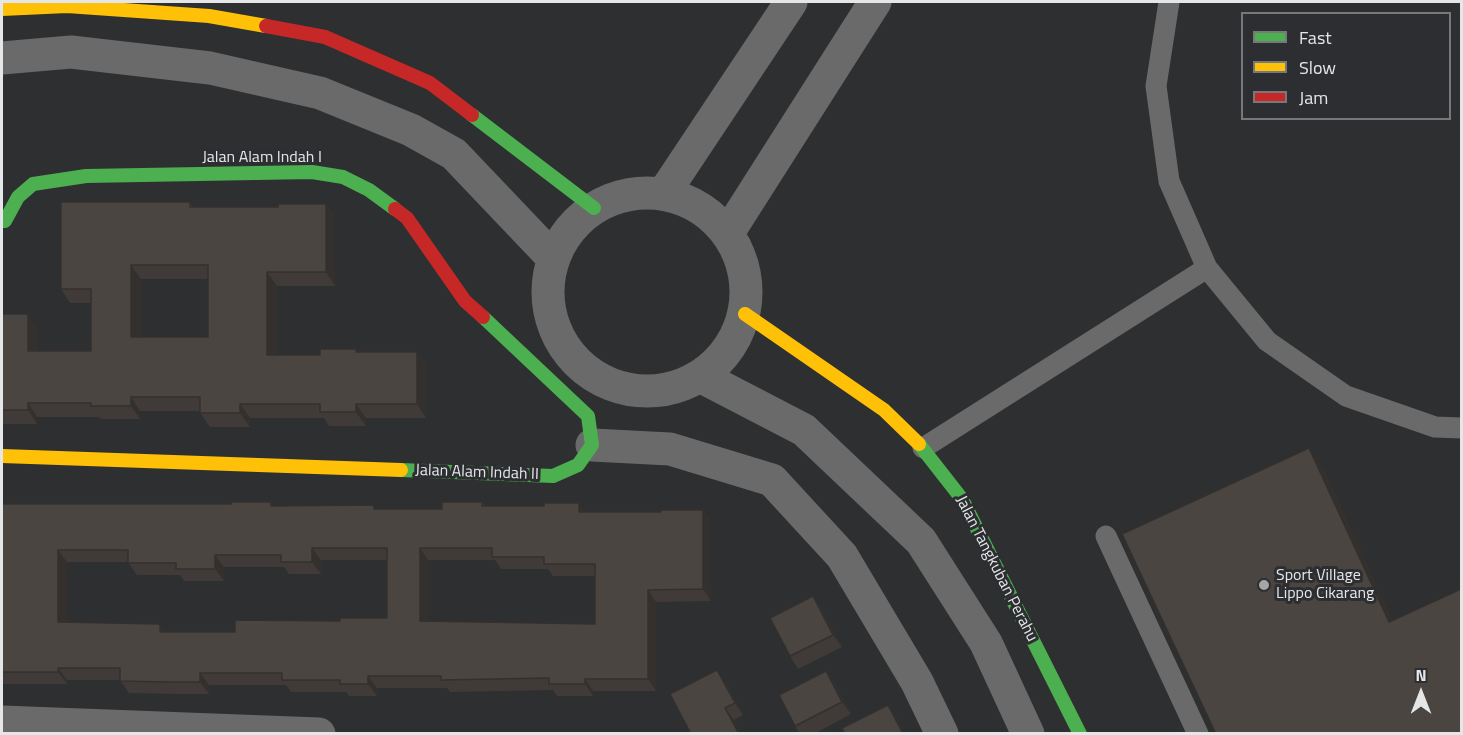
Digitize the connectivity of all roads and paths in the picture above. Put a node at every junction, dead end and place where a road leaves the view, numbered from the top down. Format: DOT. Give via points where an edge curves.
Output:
graph roads {
  1 [pos="791,2"];
  2 [pos="875,2"];
  3 [pos="1169,2"];
  4 [pos="2,9"];
  5 [pos="2,58"];
  6 [pos="664,193"];
  7 [pos="594,208"];
  8 [pos="5,221"];
  9 [pos="728,233"];
  10 [pos="554,258"];
  11 [pos="1207,268"];
  12 [pos="745,314"];
  13 [pos="700,376"];
  14 [pos="1461,428"];
  15 [pos="592,446"];
  16 [pos="923,448"];
  17 [pos="2,456"];
  18 [pos="1106,536"];
  19 [pos="2,722"];
  20 [pos="319,734"];
  21 [pos="942,734"];
  22 [pos="1028,734"];
  23 [pos="1080,734"];
  24 [pos="1198,734"];
  1 -- 6 [label="street"];
  2 -- 9 [label="street"];
  3 -- 11 [label="lane" via="1156,86 1169,180"];
  4 -- 7 [label="street" via="67,6 208,16 325,37 430,83"];
  5 -- 10 [label="street" via="71,52 210,68 320,93 411,130 454,154"];
  6 -- 7 [label="street" via="616,197"];
  6 -- 9 [label="street" via="700,207"];
  7 -- 10 [label="street" via="563,238"];
  8 -- 15 [label="street, Jalan Alam Indah I" via="18,197 33,184 86,176 312,172 343,177 369,190 407,218 465,301 588,416"];
  9 -- 12 [label="street" via="741,258 747,285"];
  10 -- 13 [label="street" via="548,288 551,318 564,346 584,369 611,384 641,390 672,388"];
  11 -- 14 [label="lane" via="1267,341 1346,396 1435,427"];
  11 -- 16 [label="lane"];
  12 -- 13 [label="street" via="736,338 720,360"];
  12 -- 16 [label="street, Jalan Tangkuban Perahu" via="884,410"];
  13 -- 22 [label="street" via="804,430 921,541 986,643"];
  15 -- 17 [label="street, Jalan Alam Indah II" via="578,465 553,476"];
  15 -- 21 [label="street" via="670,450 772,480 842,556 917,682"];
  16 -- 23 [label="street, Jalan Tangkuban Perahu" via="962,499"];
  18 -- 24 [label="lane"];
  19 -- 20 [label="street"];
}
